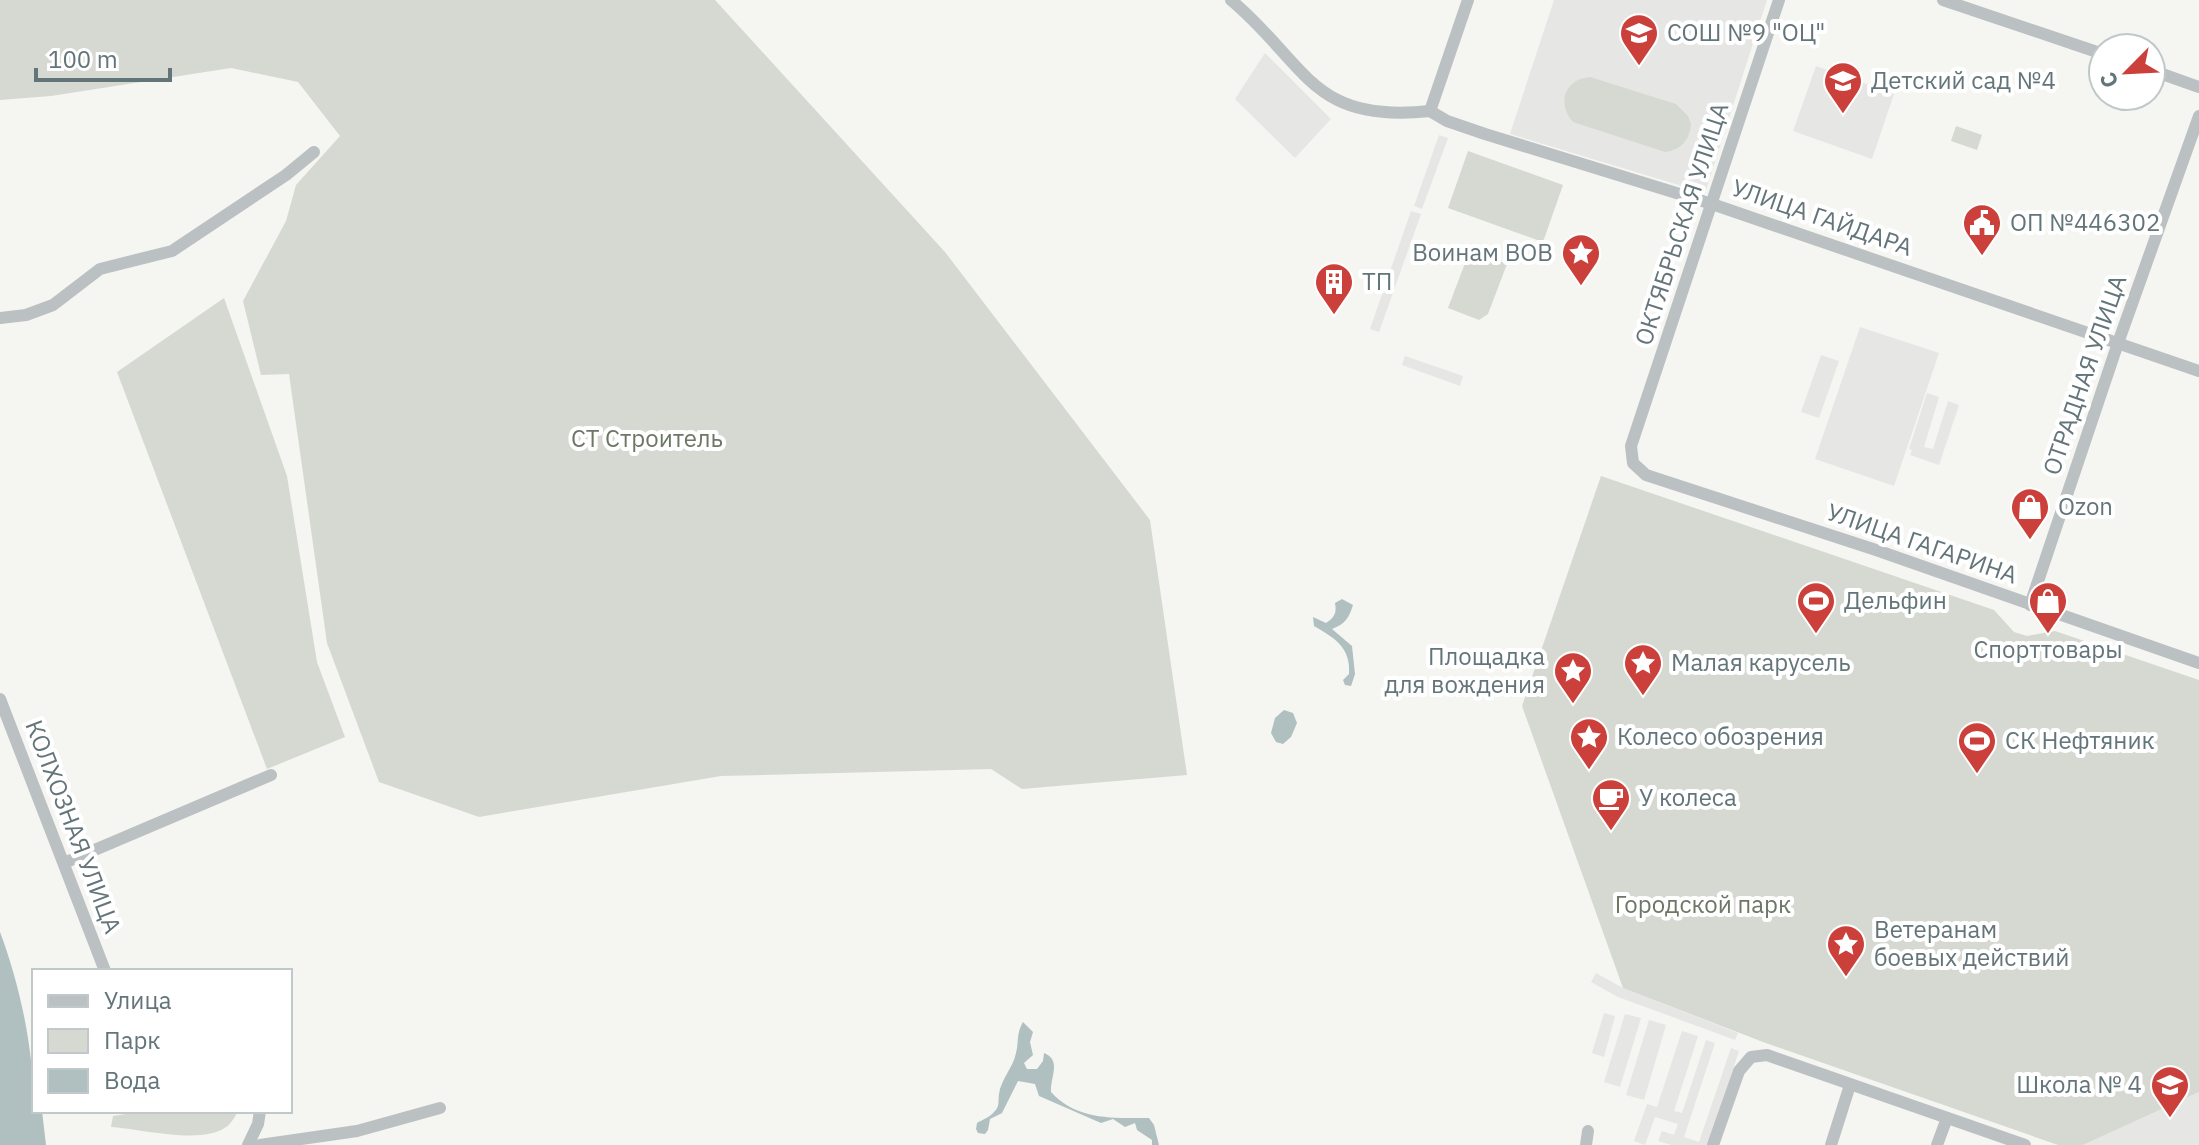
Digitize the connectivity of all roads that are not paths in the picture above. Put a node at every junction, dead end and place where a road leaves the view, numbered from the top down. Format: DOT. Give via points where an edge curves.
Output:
graph roads {
  1 [pos="1231,0"];
  2 [pos="1468,0"];
  3 [pos="1779,0"];
  4 [pos="1943,0"];
  5 [pos="2087,49"];
  6 [pos="2167,76"];
  7 [pos="2199,87"];
  8 [pos="1430,111"];
  9 [pos="2199,116"];
  10 [pos="314,152"];
  11 [pos="1712,204"];
  12 [pos="0,318"];
  13 [pos="2118,343"];
  14 [pos="2199,371"];
  15 [pos="1633,463"];
  16 [pos="2030,605"];
  17 [pos="2199,663"];
  18 [pos="0,699"];
  19 [pos="271,775"];
  20 [pos="64,863"];
  21 [pos="104,969"];
  22 [pos="1850,1085"];
  23 [pos="440,1108"];
  24 [pos="260,1113"];
  25 [pos="1947,1118"];
  26 [pos="1588,1131"];
  27 [pos="248,1145"];
  28 [pos="260,1145"];
  29 [pos="1586,1145"];
  30 [pos="1713,1145"];
  31 [pos="1831,1145"];
  32 [pos="1937,1145"];
  33 [pos="2025,1145"];
  1 -- 8 [label="street" via="1333,99 1367,111"];
  2 -- 8 [label="street"];
  3 -- 11 [label="street, ОКТЯБРЬСКАЯ УЛИЦА"];
  4 -- 5 [label="street"];
  6 -- 7 [label="street"];
  8 -- 11 [label="street, УЛИЦА ГАЙДАРА" via="1485,134"];
  9 -- 13 [label="street, ОТРАДНАЯ УЛИЦА"];
  10 -- 12 [label="street" via="172,251 100,269 53,305"];
  11 -- 13 [label="street, УЛИЦА ГАЙДАРА"];
  11 -- 15 [label="street, ОКТЯБРЬСКАЯ УЛИЦА" via="1631,446"];
  13 -- 14 [label="street, УЛИЦА ГАЙДАРА"];
  13 -- 16 [label="street, ОТРАДНАЯ УЛИЦА"];
  15 -- 16 [label="street, УЛИЦА ГАГАРИНА" via="1646,475"];
  16 -- 17 [label="street, УЛИЦА ГАГАРИНА"];
  18 -- 20 [label="street, КОЛХОЗНАЯ УЛИЦА"];
  19 -- 20 [label="street"];
  20 -- 21 [label="street, КОЛХОЗНАЯ УЛИЦА"];
  22 -- 25 [label="street"];
  22 -- 30 [label="street" via="1767,1055 1751,1057 1739,1071"];
  22 -- 31 [label="street"];
  23 -- 28 [label="street" via="357,1131"];
  24 -- 27 [label="street"];
  25 -- 32 [label="street"];
  25 -- 33 [label="street"];
  26 -- 29 [label="street"];
}
